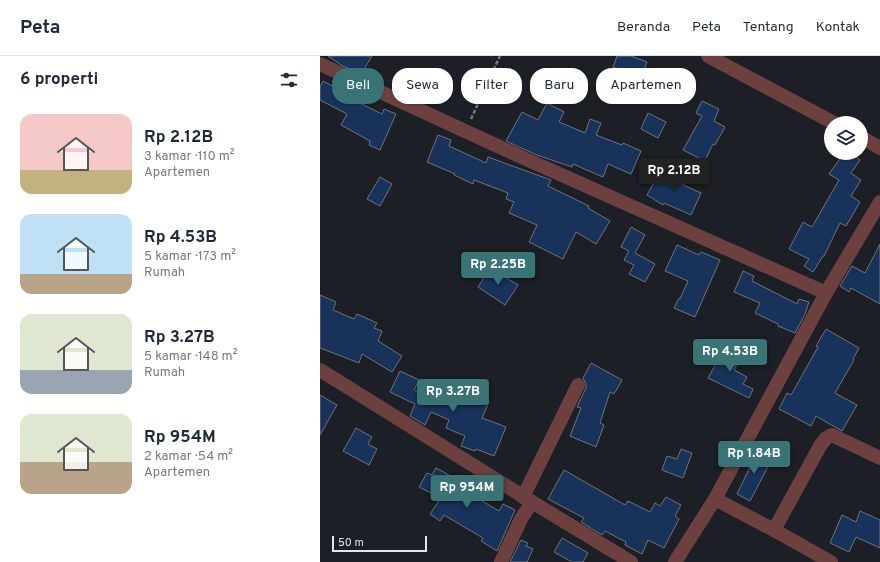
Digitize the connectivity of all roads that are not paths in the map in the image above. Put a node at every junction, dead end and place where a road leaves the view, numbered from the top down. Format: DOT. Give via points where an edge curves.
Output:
graph roads {
  1 [pos="708,56"];
  2 [pos="320,64"];
  3 [pos="824,118"];
  4 [pos="868,141"];
  5 [pos="880,148"];
  6 [pos="880,202"];
  7 [pos="826,293"];
  8 [pos="320,370"];
  9 [pos="578,385"];
  10 [pos="880,458"];
  11 [pos="715,499"];
  12 [pos="528,500"];
  13 [pos="774,530"];
  14 [pos="501,562"];
  15 [pos="630,562"];
  16 [pos="675,562"];
  17 [pos="831,562"];
  1 -- 3 [label="street"];
  2 -- 7 [label="street"];
  4 -- 5 [label="street"];
  6 -- 7 [label="street"];
  7 -- 11 [label="street"];
  8 -- 12 [label="street"];
  9 -- 12 [label="street"];
  10 -- 13 [label="street" via="832,435 826,438"];
  11 -- 13 [label="street"];
  11 -- 16 [label="street"];
  12 -- 14 [label="street"];
  12 -- 15 [label="street"];
  13 -- 17 [label="street"];
}
